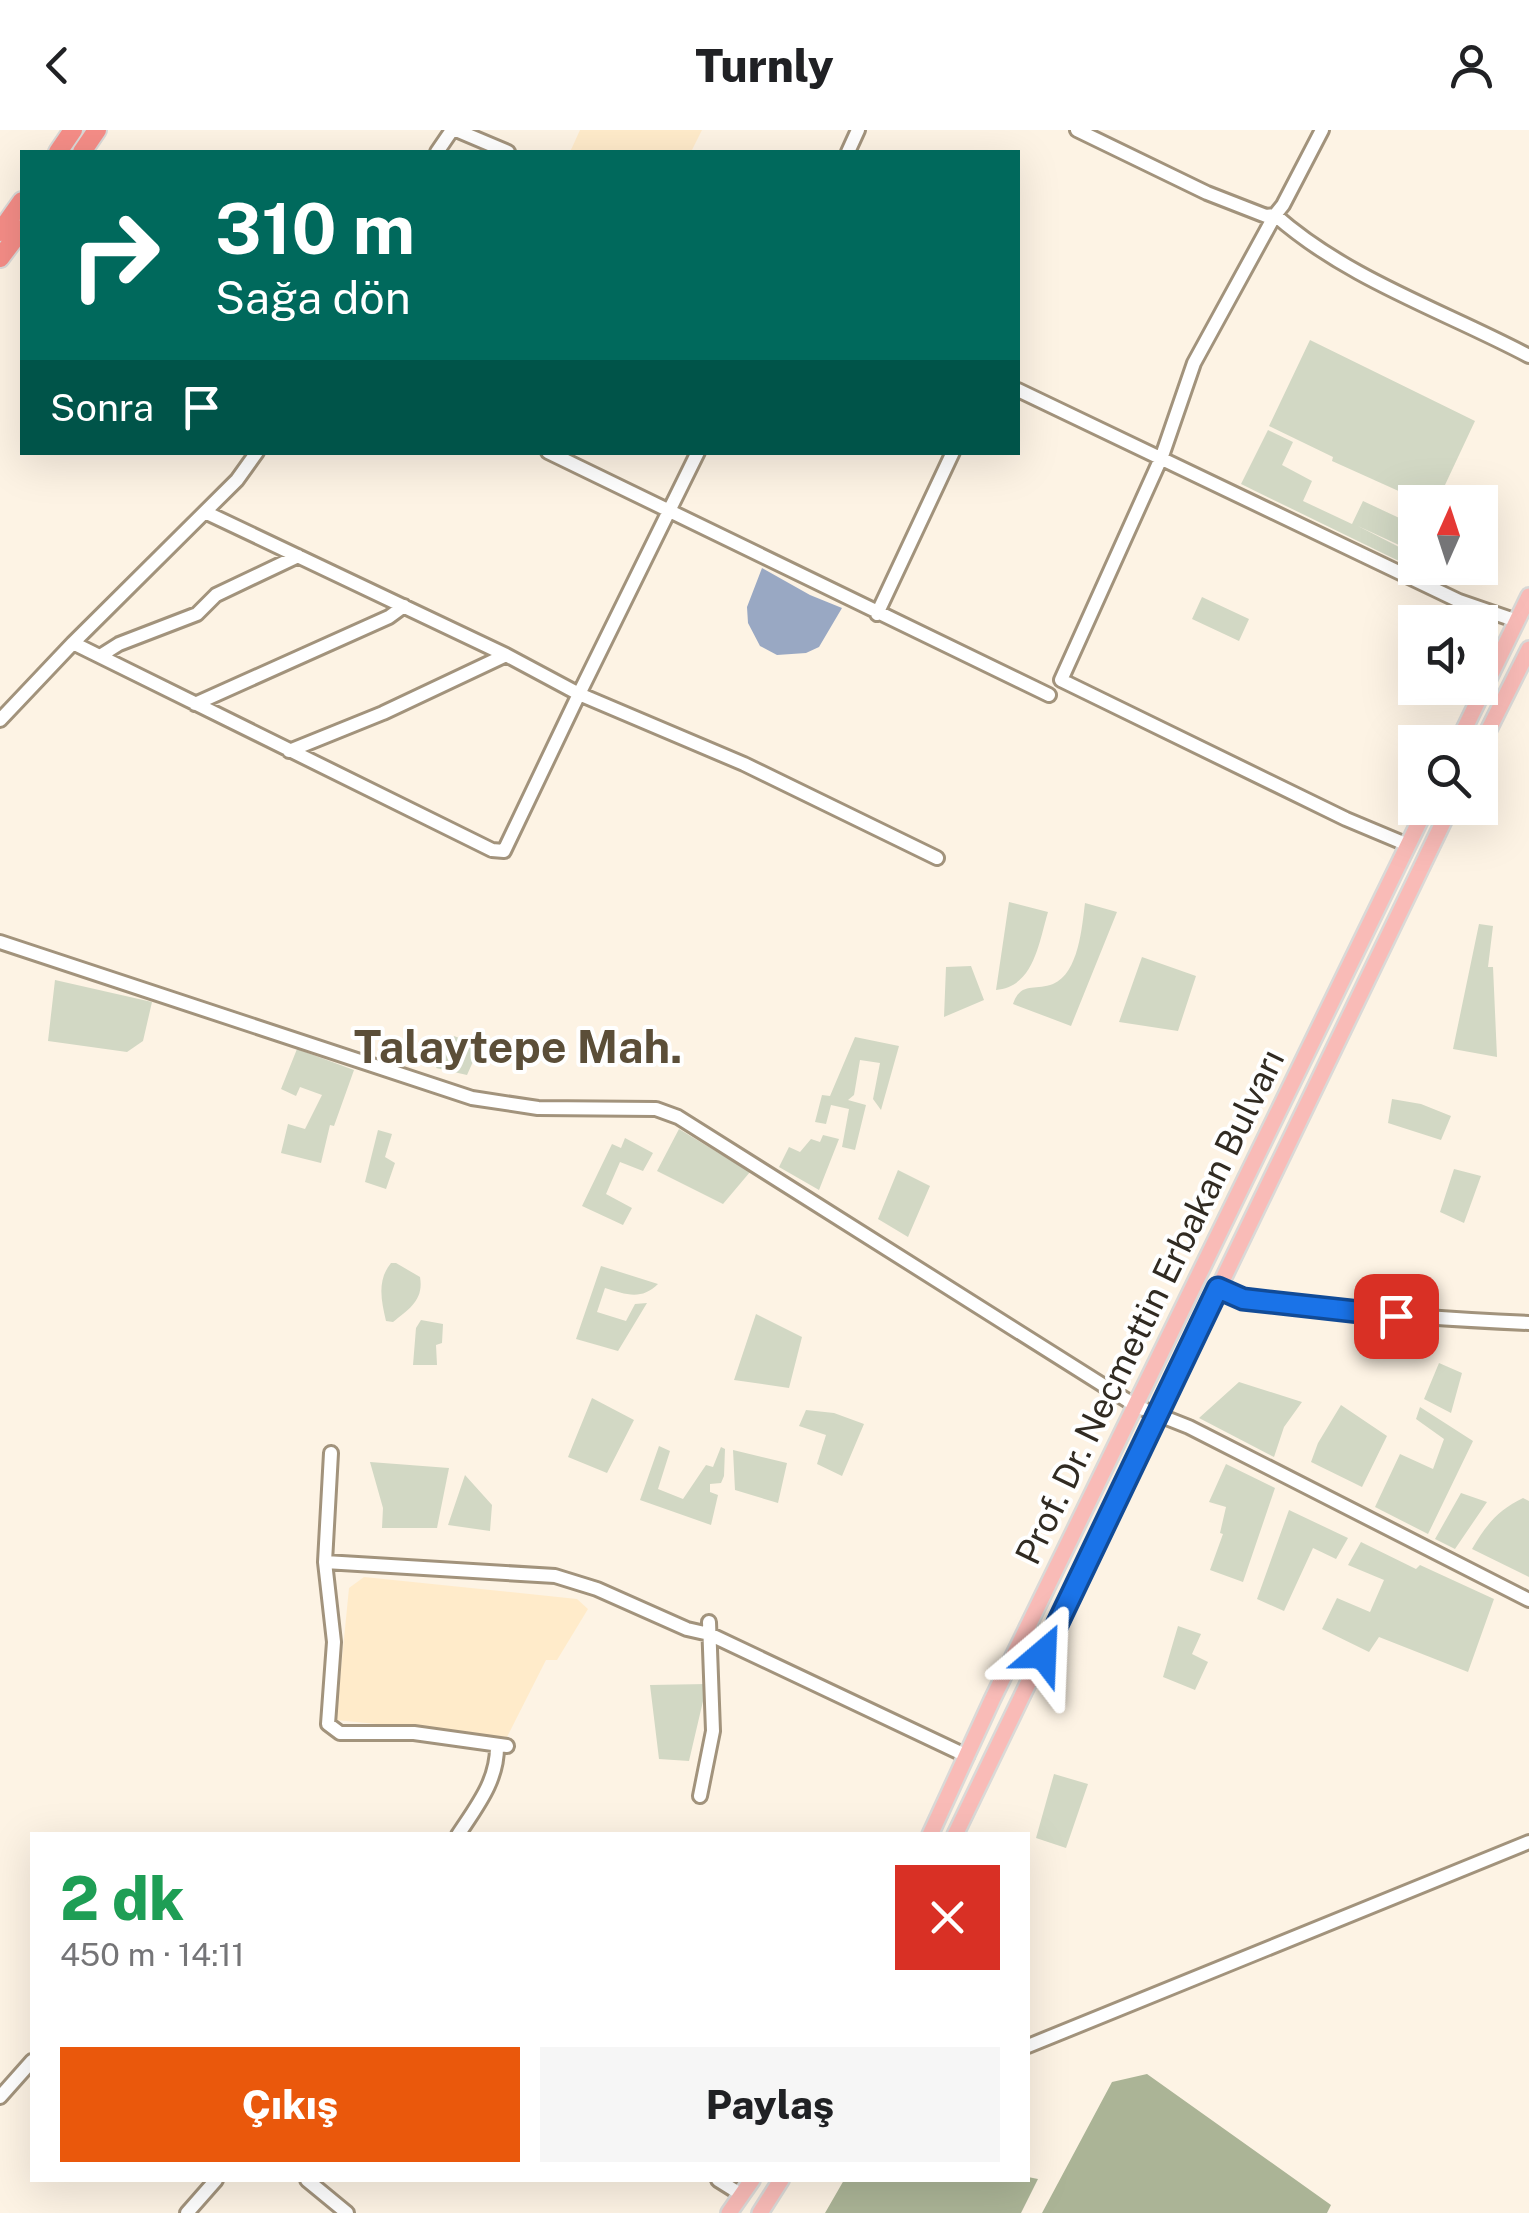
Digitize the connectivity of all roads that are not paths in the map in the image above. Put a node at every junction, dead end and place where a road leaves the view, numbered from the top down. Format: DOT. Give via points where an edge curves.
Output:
graph roads {
  1 [pos="454,130"];
  2 [pos="1077,130"];
  3 [pos="1322,130"];
  4 [pos="439,150"];
  5 [pos="503,150"];
  6 [pos="20,204"];
  7 [pos="1275,215"];
  8 [pos="0,232"];
  9 [pos="20,232"];
  10 [pos="0,258"];
  11 [pos="1529,356"];
  12 [pos="1020,391"];
  13 [pos="255,455"];
  14 [pos="554,455"];
  15 [pos="696,455"];
  16 [pos="952,455"];
  17 [pos="1162,456"];
  18 [pos="205,512"];
  19 [pos="668,512"];
  20 [pos="298,556"];
  21 [pos="1529,596"];
  22 [pos="404,606"];
  23 [pos="877,614"];
  24 [pos="1517,622"];
  25 [pos="73,642"];
  26 [pos="1529,648"];
  27 [pos="506,655"];
  28 [pos="100,656"];
  29 [pos="579,694"];
  30 [pos="1049,696"];
  31 [pos="196,704"];
  32 [pos="0,720"];
  33 [pos="1466,725"];
  34 [pos="1491,725"];
  35 [pos="289,751"];
  36 [pos="1418,825"];
  37 [pos="1442,825"];
  38 [pos="1408,844"];
  39 [pos="937,858"];
  40 [pos="0,942"];
  41 [pos="1218,1288"];
  42 [pos="1529,1322"];
  43 [pos="1136,1406"];
  44 [pos="1158,1416"];
  45 [pos="332,1453"];
  46 [pos="326,1562"];
  47 [pos="1529,1600"];
  48 [pos="709,1628"];
  49 [pos="967,1756"];
  50 [pos="700,1796"];
  51 [pos="460,1832"];
  52 [pos="931,1832"];
  53 [pos="956,1832"];
  54 [pos="1529,1842"];
  55 [pos="1030,2045"];
  56 [pos="30,2063"];
  57 [pos="0,2097"];
  58 [pos="214,2182"];
  59 [pos="310,2182"];
  60 [pos="721,2182"];
  61 [pos="751,2182"];
  62 [pos="780,2182"];
  63 [pos="742,2195"];
  64 [pos="187,2213"];
  65 [pos="347,2213"];
  66 [pos="730,2213"];
  67 [pos="760,2213"];
  1 -- 4 [label="street"];
  1 -- 5 [label="street"];
  2 -- 7 [label="street" via="1206,193"];
  3 -- 7 [label="street"];
  6 -- 8 [label="highway"];
  7 -- 11 [label="street" via="1374,280"];
  7 -- 17 [label="street" via="1194,363"];
  9 -- 10 [label="highway"];
  12 -- 17 [label="street"];
  13 -- 18 [label="street"];
  14 -- 19 [label="street"];
  15 -- 19 [label="street"];
  16 -- 23 [label="street"];
  17 -- 24 [label="street" via="1459,602"];
  17 -- 38 [label="street" via="1061,680"];
  18 -- 20 [label="street"];
  18 -- 25 [label="street"];
  19 -- 23 [label="street"];
  19 -- 29 [label="street"];
  20 -- 22 [label="street"];
  20 -- 28 [label="street" via="216,595 197,614"];
  21 -- 24 [label="main road"];
  22 -- 27 [label="street"];
  22 -- 31 [label="street"];
  23 -- 30 [label="street"];
  24 -- 33 [label="main road"];
  25 -- 28 [label="street"];
  25 -- 32 [label="street"];
  26 -- 34 [label="main road"];
  27 -- 29 [label="street"];
  27 -- 35 [label="street"];
  28 -- 31 [label="street"];
  29 -- 35 [label="street" via="508,846 498,852"];
  29 -- 39 [label="street" via="744,764"];
  31 -- 35 [label="street"];
  36 -- 38 [label="main road, Prof. Dr. Necmettin Erbakan Bulvarı"];
  37 -- 41 [label="main road, Prof. Dr. Necmettin Erbakan Bulvarı"];
  38 -- 43 [label="main road, Prof. Dr. Necmettin Erbakan Bulvarı"];
  40 -- 43 [label="street" via="472,1098 538,1108 656,1108"];
  41 -- 42 [label="street" via="1243,1299"];
  41 -- 44 [label="main road, Prof. Dr. Necmettin Erbakan Bulvarı"];
  43 -- 44 [label="street"];
  43 -- 49 [label="main road, Prof. Dr. Necmettin Erbakan Bulvarı"];
  44 -- 47 [label="street"];
  44 -- 53 [label="main road, Prof. Dr. Necmettin Erbakan Bulvarı"];
  45 -- 46 [label="street"];
  46 -- 48 [label="street" via="554,1576 687,1629"];
  46 -- 51 [label="street" via="334,1642 331,1729 502,1745 493,1779"];
  48 -- 49 [label="street"];
  48 -- 50 [label="street" via="713,1732"];
  49 -- 52 [label="main road, Prof. Dr. Necmettin Erbakan Bulvarı"];
  54 -- 55 [label="street"];
  56 -- 57 [label="street"];
  58 -- 64 [label="street"];
  59 -- 65 [label="street"];
  60 -- 63 [label="street"];
  61 -- 63 [label="main road"];
  62 -- 67 [label="main road"];
  63 -- 66 [label="main road"];
}
